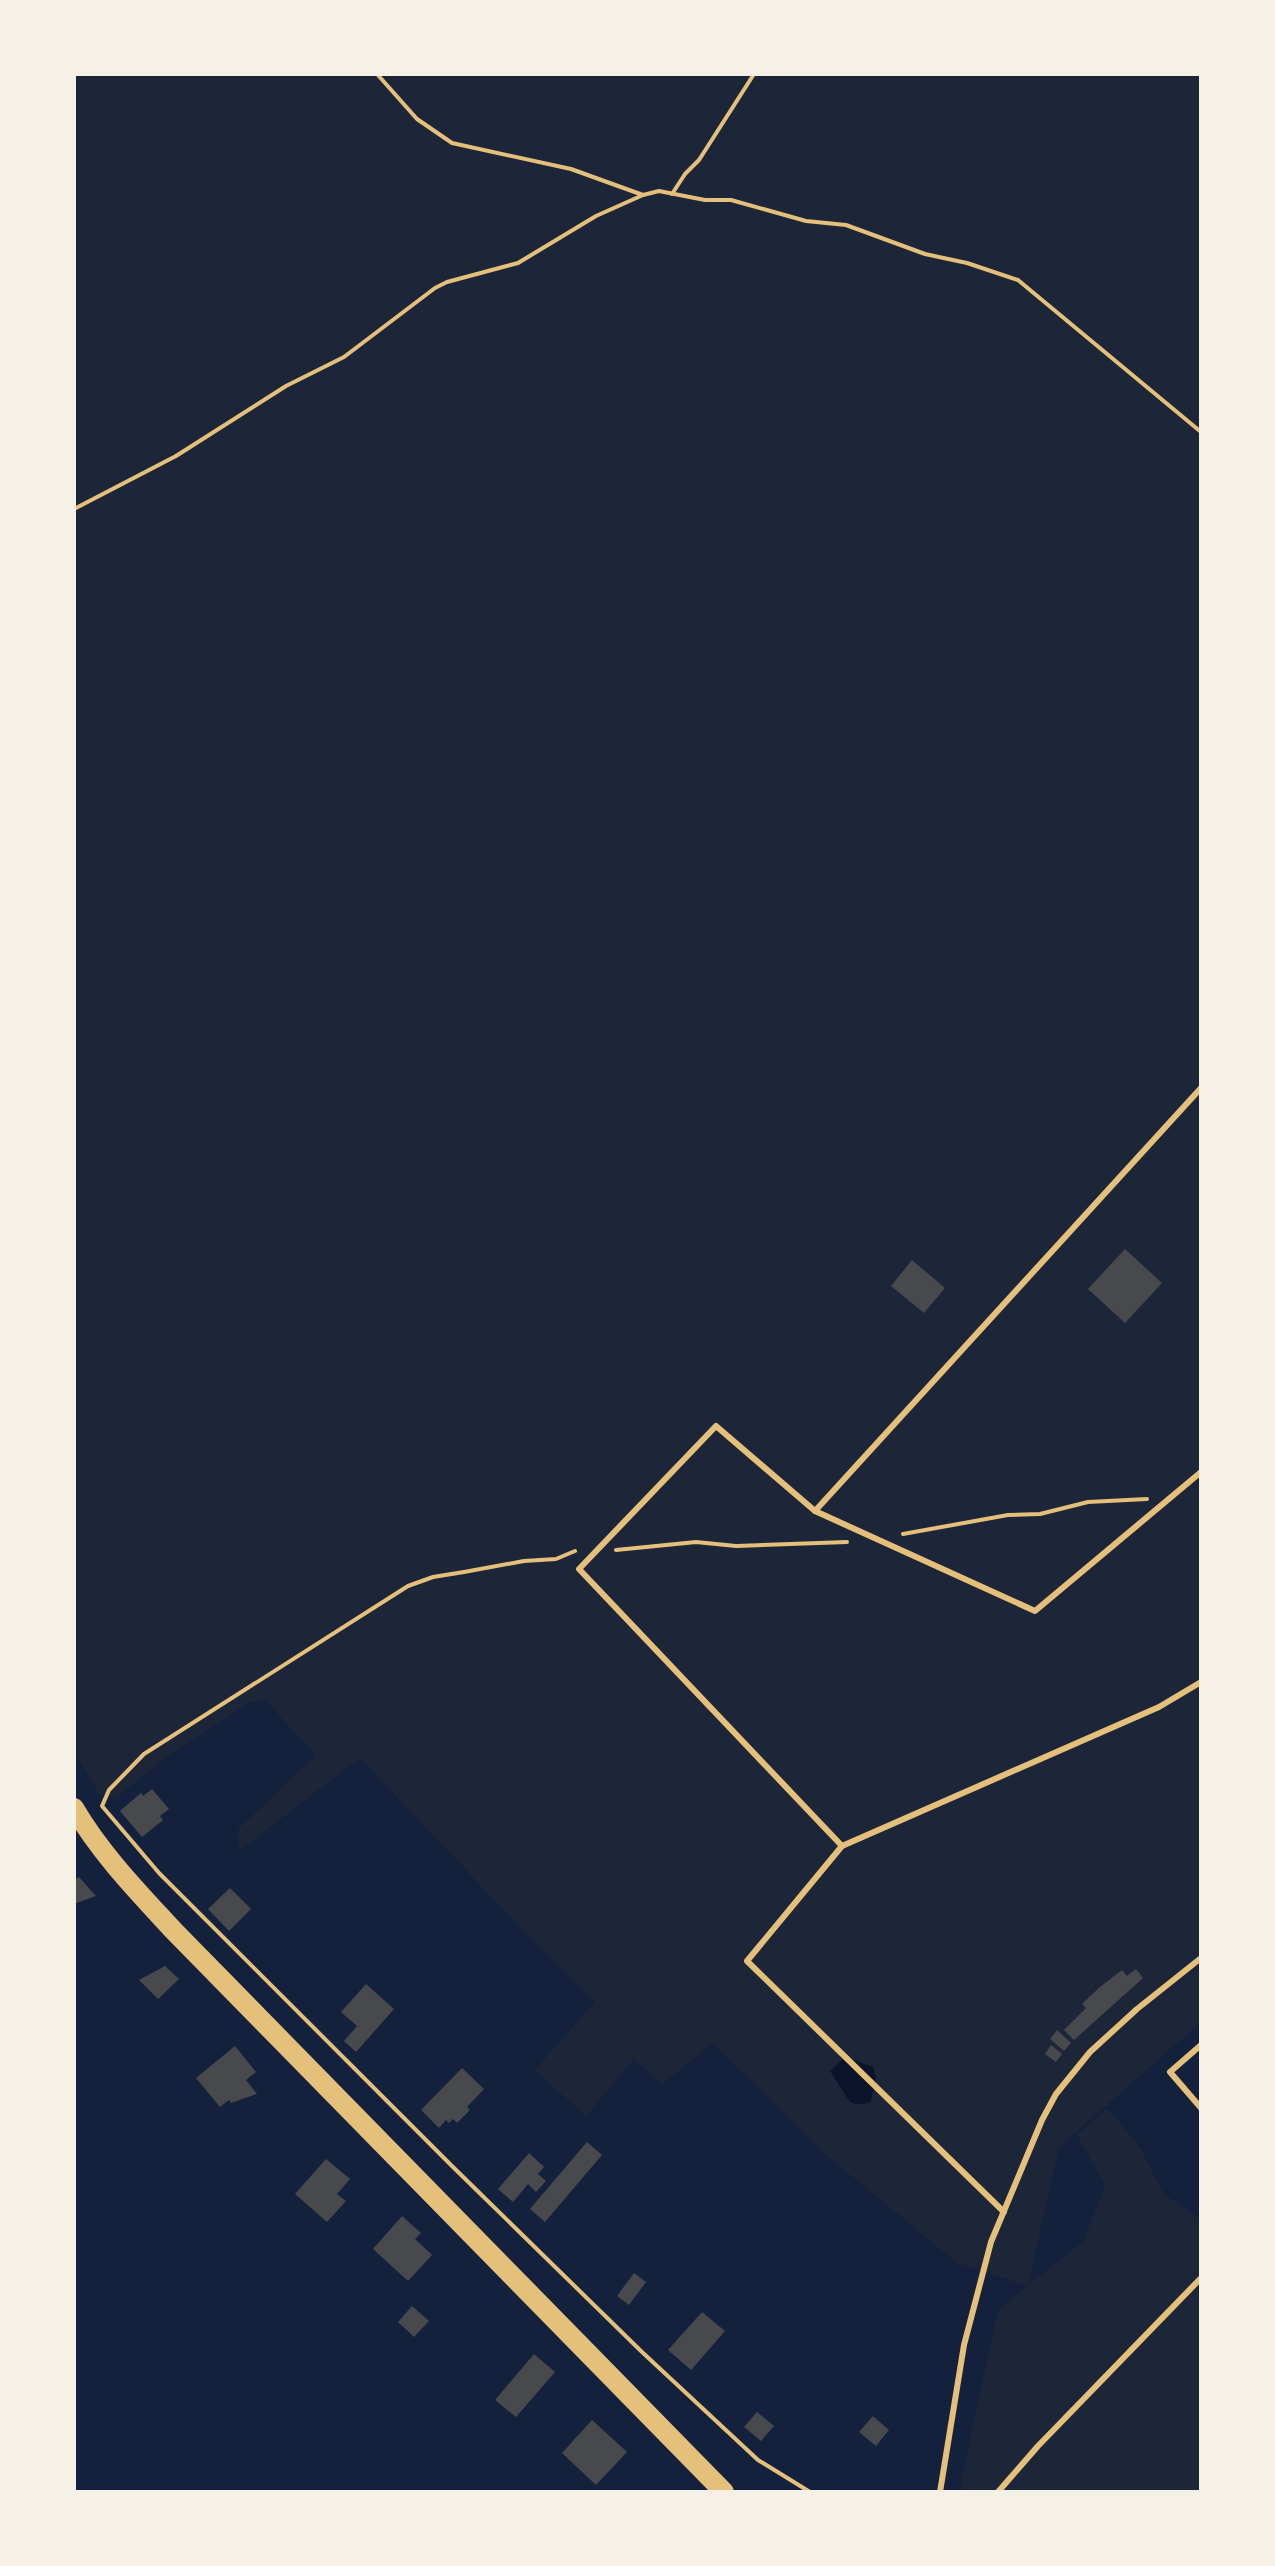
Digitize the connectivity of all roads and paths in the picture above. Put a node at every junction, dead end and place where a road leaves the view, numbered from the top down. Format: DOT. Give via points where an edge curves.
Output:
graph roads {
  1 [pos="377,74"];
  2 [pos="754,74"];
  3 [pos="672,194"];
  4 [pos="643,195"];
  5 [pos="1201,432"];
  6 [pos="74,509"];
  7 [pos="1201,1088"];
  8 [pos="1201,1472"];
  9 [pos="1158,1498"];
  10 [pos="815,1511"];
  11 [pos="896,1536"];
  12 [pos="855,1541"];
  13 [pos="603,1549"];
  14 [pos="581,1550"];
  15 [pos="1201,1682"];
  16 [pos="74,1808"];
  17 [pos="842,1846"];
  18 [pos="1201,1958"];
  19 [pos="1201,2045"];
  20 [pos="1201,2108"];
  21 [pos="1004,2212"];
  22 [pos="1201,2278"];
  23 [pos="724,2492"];
  24 [pos="810,2492"];
  25 [pos="940,2492"];
  26 [pos="998,2492"];
  1 -- 4 [label="path" via="417,119 452,143 571,169"];
  2 -- 3 [label="path"];
  3 -- 4 [label="path"];
  3 -- 5 [label="path" via="731,200 806,221 846,225 1018,280"];
  4 -- 6 [label="path" via="596,216 518,263 435,288 344,357"];
  7 -- 10 [label="lane"];
  8 -- 10 [label="lane" via="1035,1611"];
  9 -- 11 [label="path" via="1088,1502"];
  10 -- 17 [label="lane" via="716,1426 579,1569"];
  12 -- 13 [label="path" via="736,1546 696,1542"];
  14 -- 24 [label="path" via="408,1586 144,1754 109,1790 102,1806 159,1873 642,2352 758,2460"];
  15 -- 17 [label="lane" via="1159,1707"];
  16 -- 23 [label="main road" via="119,1872 174,1931"];
  17 -- 21 [label="lane" via="747,1961"];
  18 -- 21 [label="lane" via="1105,2038 1056,2094"];
  19 -- 20 [label="lane" via="1170,2072"];
  21 -- 25 [label="lane" via="964,2345"];
  22 -- 26 [label="lane"];
}
